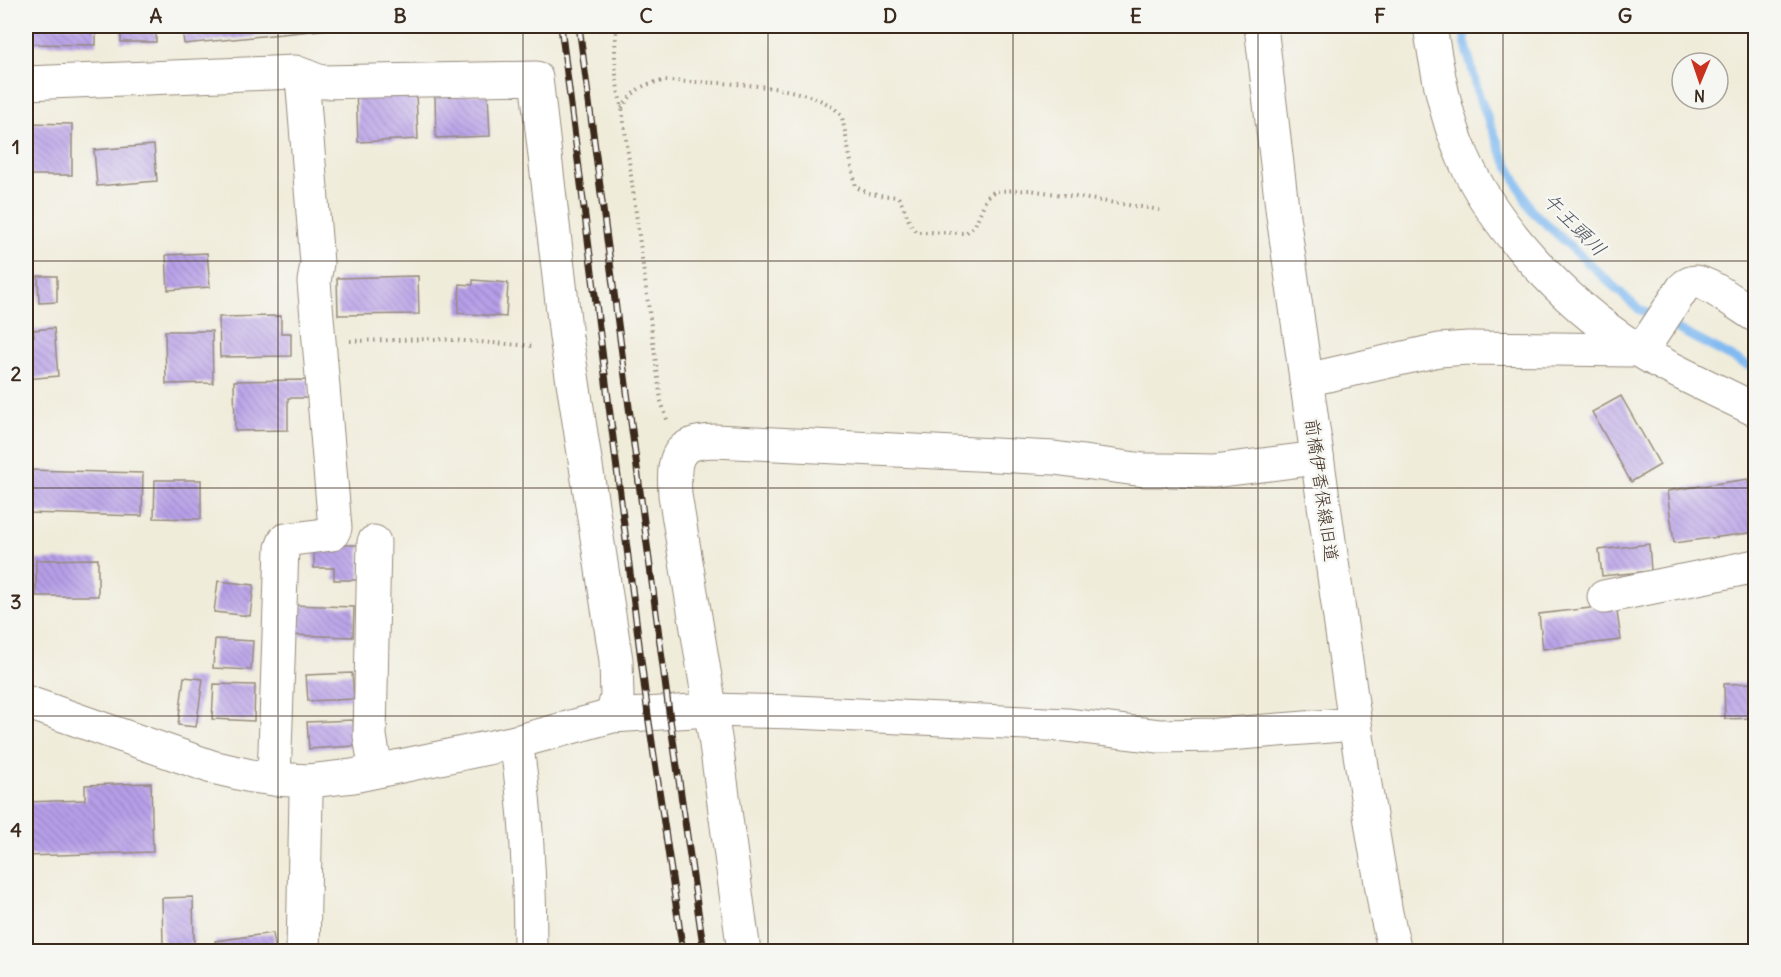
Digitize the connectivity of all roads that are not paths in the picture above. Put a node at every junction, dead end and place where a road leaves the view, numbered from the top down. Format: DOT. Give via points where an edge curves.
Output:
graph roads {
  1 [pos="1262,26"];
  2 [pos="1430,26"];
  3 [pos="306,76"];
  4 [pos="26,83"];
  5 [pos="1755,316"];
  6 [pos="1641,346"];
  7 [pos="1306,380"];
  8 [pos="1755,410"];
  9 [pos="1317,458"];
  10 [pos="374,542"];
  11 [pos="1755,566"];
  12 [pos="1604,597"];
  13 [pos="26,702"];
  14 [pos="710,710"];
  15 [pos="612,716"];
  16 [pos="1355,724"];
  17 [pos="516,742"];
  18 [pos="376,771"];
  19 [pos="274,779"];
  20 [pos="309,781"];
  21 [pos="303,951"];
  22 [pos="530,951"];
  23 [pos="744,951"];
  24 [pos="1395,951"];
  1 -- 7 [label="street, 前橋伊香保線旧道" via="1282,216"];
  2 -- 6 [label="street" via="1437,72 1452,125 1463,157 1483,194 1540,270 1606,328"];
  3 -- 4 [label="street" via="295,72"];
  3 -- 15 [label="street" via="321,82 536,78 568,349 616,660 617,697"];
  3 -- 19 [label="street" via="303,89 317,263 314,282 335,528 332,534 285,540 282,548"];
  5 -- 6 [label="street" via="1706,285 1686,284"];
  6 -- 7 [label="street" via="1631,350 1439,350"];
  6 -- 8 [label="street"];
  7 -- 9 [label="street, 前橋伊香保線旧道"];
  9 -- 14 [label="street" via="1214,471 1144,470 1054,458 727,441 688,445 674,464 675,495"];
  9 -- 16 [label="street, 前橋伊香保線旧道"];
  10 -- 18 [label="street" via="370,736"];
  11 -- 12 [label="street"];
  13 -- 19 [label="street" via="213,767"];
  14 -- 15 [label="street"];
  14 -- 16 [label="street" via="1067,725 1159,736"];
  14 -- 23 [label="street"];
  15 -- 17 [label="street"];
  16 -- 24 [label="street, 前橋伊香保線旧道"];
  17 -- 18 [label="street"];
  17 -- 22 [label="street" via="529,877"];
  18 -- 20 [label="street"];
  19 -- 20 [label="street"];
  20 -- 21 [label="street"];
}
